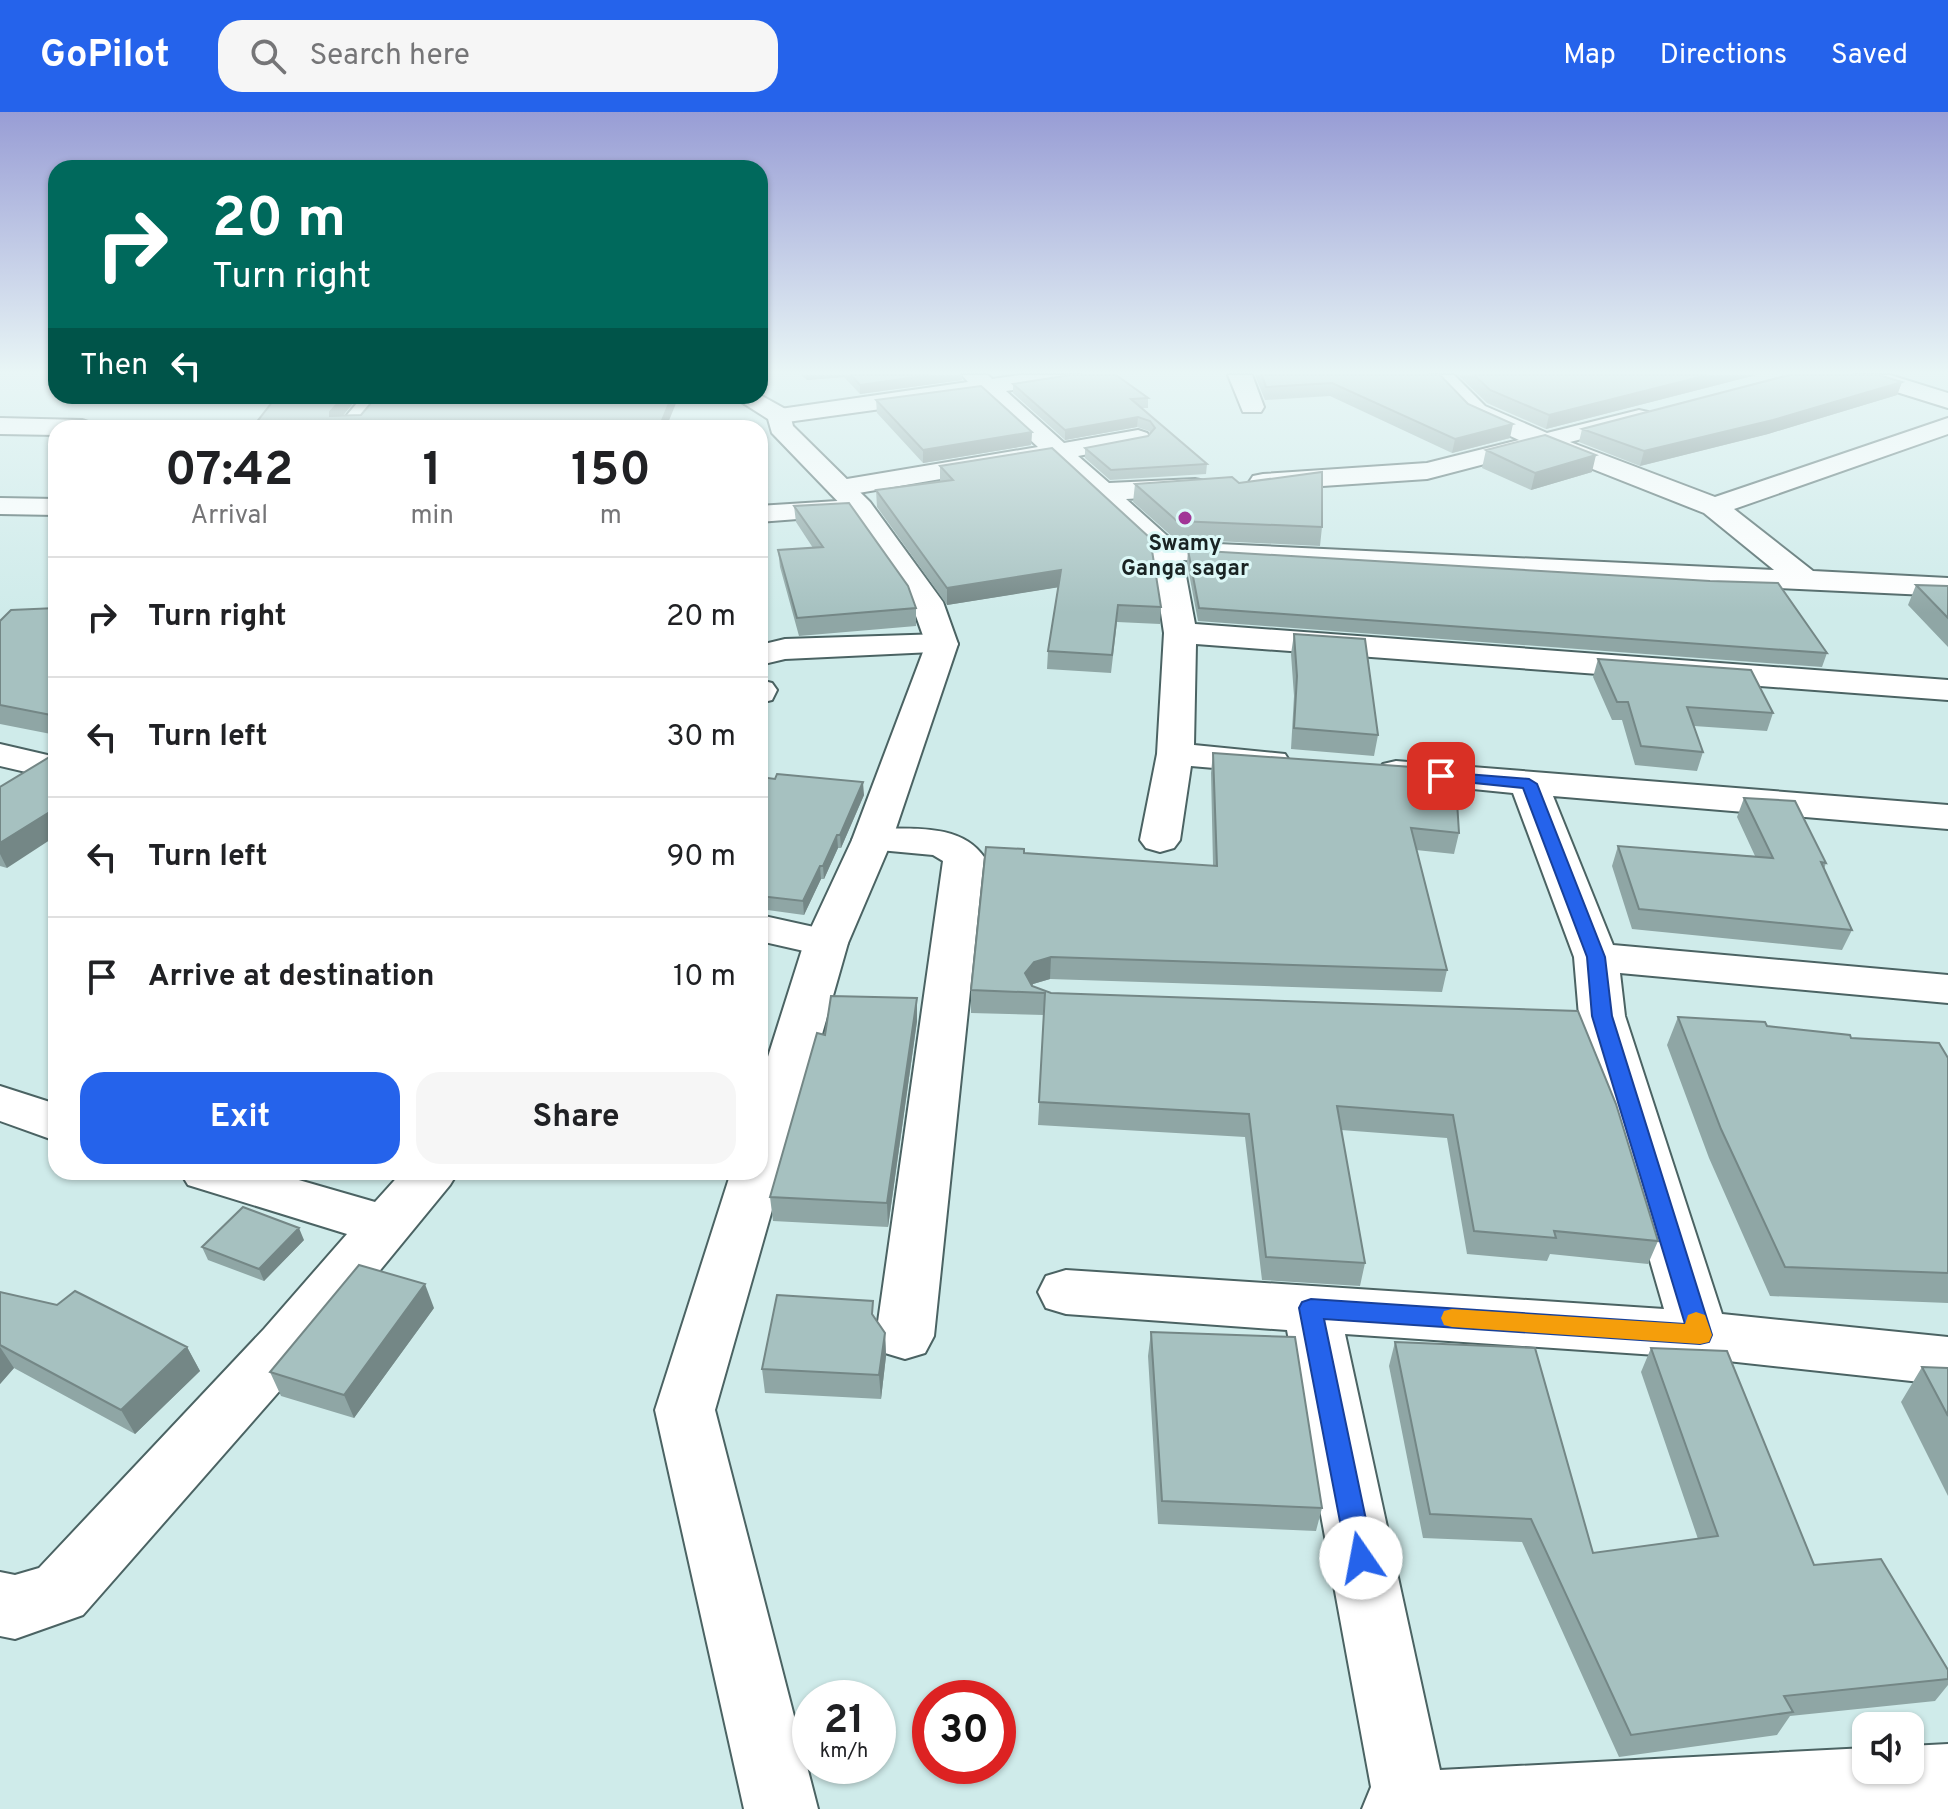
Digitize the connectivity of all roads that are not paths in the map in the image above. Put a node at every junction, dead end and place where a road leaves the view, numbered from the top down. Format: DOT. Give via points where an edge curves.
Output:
graph roads {
  1 [pos="805,454"];
  2 [pos="1049,454"];
  3 [pos="1061,454"];
  4 [pos="1496,454"];
  5 [pos="1578,454"];
  6 [pos="1867,454"];
  7 [pos="1104,492"];
  8 [pos="850,498"];
  9 [pos="0,506"];
  10 [pos="48,507"];
  11 [pos="1714,507"];
  12 [pos="768,513"];
  13 [pos="1166,550"];
  14 [pos="1804,579"];
  15 [pos="1948,587"];
  16 [pos="1180,633"];
  17 [pos="942,644"];
  18 [pos="768,653"];
  19 [pos="1948,690"];
  20 [pos="1175,754"];
  21 [pos="0,755"];
  22 [pos="1313,765"];
  23 [pos="48,766"];
  24 [pos="1360,769"];
  25 [pos="1529,784"];
  26 [pos="1948,817"];
  27 [pos="872,840"];
  28 [pos="1160,840"];
  29 [pos="768,930"];
  30 [pos="826,943"];
  31 [pos="1596,957"];
  32 [pos="1948,989"];
  33 [pos="0,1103"];
  34 [pos="48,1120"];
  35 [pos="768,1135"];
  36 [pos="233,1180"];
  37 [pos="425,1180"];
  38 [pos="755,1180"];
  39 [pos="384,1225"];
  40 [pos="1066,1292"];
  41 [pos="1311,1308"];
  42 [pos="1700,1335"];
  43 [pos="905,1336"];
  44 [pos="1948,1361"];
  45 [pos="0,1604"];
  46 [pos="1948,1780"];
  47 [pos="1407,1808"];
  48 [pos="781,1809"];
  1 -- 8 [label="street"];
  2 -- 8 [label="street"];
  3 -- 7 [label="street"];
  4 -- 7 [label="street" via="1427,471"];
  5 -- 11 [label="street"];
  6 -- 11 [label="street"];
  7 -- 13 [label="street"];
  8 -- 12 [label="street"];
  8 -- 17 [label="street" via="927,602"];
  9 -- 10 [label="street"];
  11 -- 14 [label="street"];
  13 -- 14 [label="street"];
  13 -- 16 [label="street"];
  14 -- 15 [label="street"];
  16 -- 19 [label="street"];
  16 -- 20 [label="street"];
  17 -- 18 [label="street"];
  17 -- 27 [label="street"];
  20 -- 22 [label="street"];
  20 -- 28 [label="street"];
  21 -- 23 [label="street"];
  24 -- 25 [label="street"];
  25 -- 26 [label="street"];
  25 -- 31 [label="street"];
  27 -- 30 [label="street"];
  27 -- 43 [label="street" via="943,843 964,857"];
  29 -- 30 [label="street"];
  30 -- 35 [label="street"];
  31 -- 32 [label="street"];
  31 -- 42 [label="street" via="1578,1015"];
  33 -- 34 [label="street"];
  36 -- 39 [label="street"];
  37 -- 39 [label="street"];
  38 -- 48 [label="street" via="685,1410"];
  39 -- 45 [label="street" via="284,1346 60,1593 15,1607"];
  40 -- 41 [label="street"];
  41 -- 42 [label="street"];
  41 -- 47 [label="street"];
  42 -- 44 [label="street"];
  46 -- 47 [label="street"];
}
